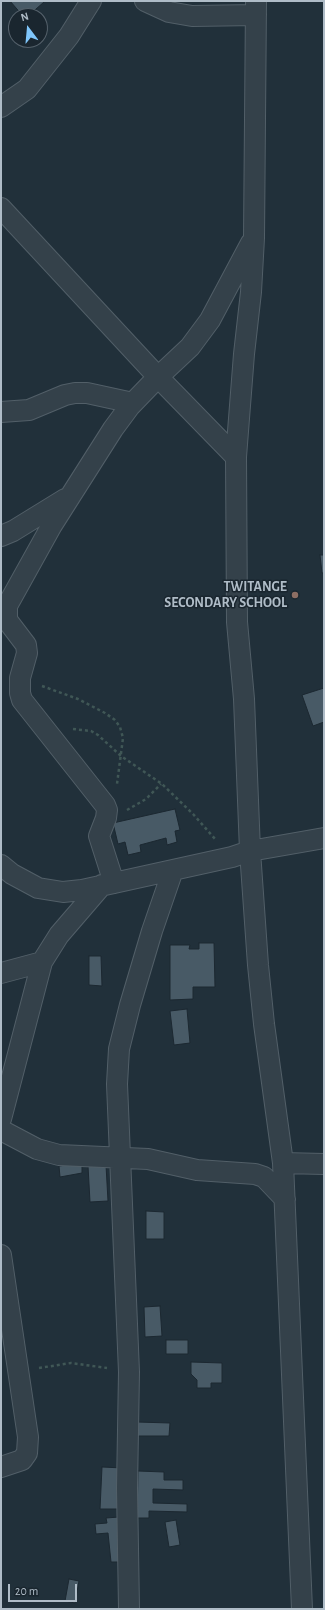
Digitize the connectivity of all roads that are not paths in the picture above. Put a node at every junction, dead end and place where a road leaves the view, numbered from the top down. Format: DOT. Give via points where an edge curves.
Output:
graph roads {
  1 [pos="91,1"];
  2 [pos="145,1"];
  3 [pos="256,8"];
  4 [pos="1,107"];
  5 [pos="1,208"];
  6 [pos="254,238"];
  7 [pos="158,377"];
  8 [pos="133,403"];
  9 [pos="1,412"];
  10 [pos="236,457"];
  11 [pos="70,496"];
  12 [pos="1,536"];
  13 [pos="324,838"];
  14 [pos="241,854"];
  15 [pos="1,865"];
  16 [pos="173,870"];
  17 [pos="108,884"];
  18 [pos="42,962"];
  19 [pos="1,973"];
  20 [pos="1,1119"];
  21 [pos="1,1130"];
  22 [pos="120,1157"];
  23 [pos="283,1163"];
  24 [pos="324,1164"];
  25 [pos="285,1200"];
  26 [pos="1,1254"];
  27 [pos="1,1467"];
  28 [pos="129,1609"];
  29 [pos="302,1609"];
  1 -- 4 [label="street" via="69,36 27,89"];
  2 -- 3 [label="street" via="169,12 192,16"];
  3 -- 6 [label="street"];
  5 -- 7 [label="street"];
  6 -- 7 [label="street" via="210,320 190,347"];
  6 -- 10 [label="street"];
  7 -- 8 [label="street"];
  7 -- 10 [label="street"];
  8 -- 9 [label="street" via="87,393 75,393 29,410"];
  8 -- 11 [label="street"];
  10 -- 14 [label="street" via="237,622 244,699"];
  11 -- 12 [label="street"];
  11 -- 17 [label="street" via="7,606 7,620 26,645 27,653 20,678 22,700 107,810 99,836"];
  13 -- 14 [label="street"];
  14 -- 16 [label="street"];
  14 -- 23 [label="street"];
  15 -- 17 [label="street" via="38,888 63,892"];
  16 -- 17 [label="street"];
  16 -- 22 [label="street" via="141,966 119,1048 117,1084"];
  17 -- 18 [label="street" via="59,935"];
  18 -- 19 [label="street"];
  18 -- 20 [label="street"];
  21 -- 22 [label="street" via="48,1153 82,1157"];
  22 -- 25 [label="street" via="148,1159 197,1170 255,1174 268,1181"];
  22 -- 28 [label="street" via="129,1372"];
  23 -- 24 [label="street"];
  23 -- 25 [label="street"];
  25 -- 29 [label="street"];
  26 -- 27 [label="street" via="28,1437 27,1453 22,1460"];
}
